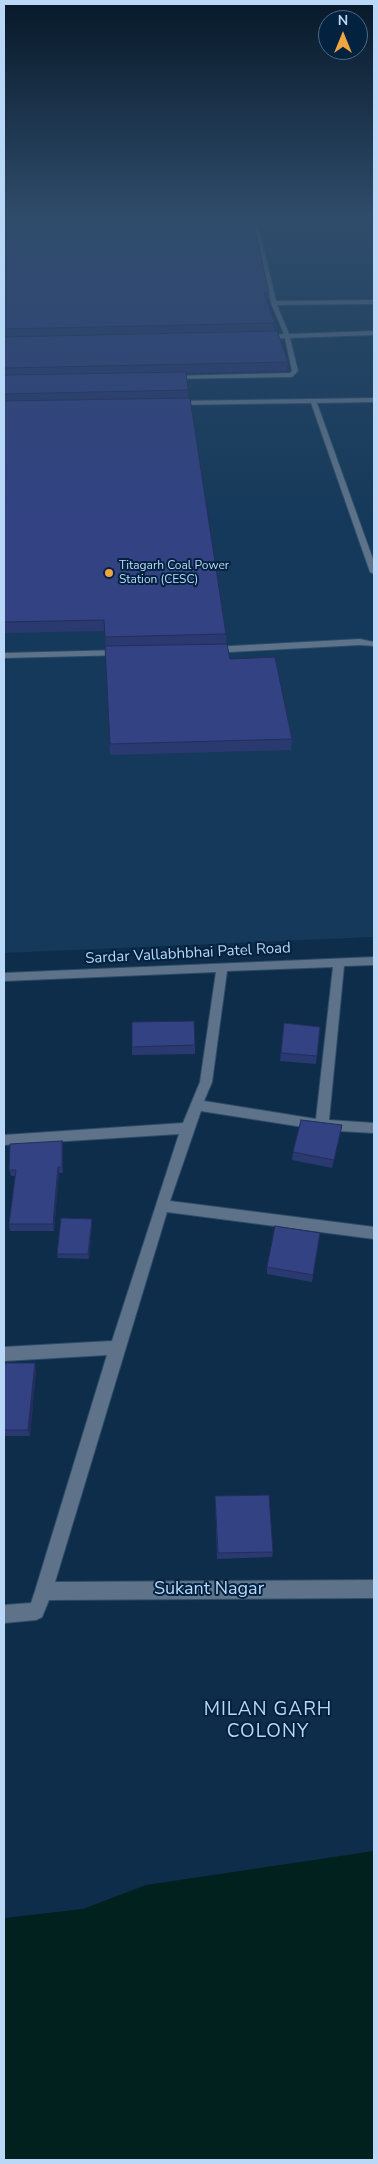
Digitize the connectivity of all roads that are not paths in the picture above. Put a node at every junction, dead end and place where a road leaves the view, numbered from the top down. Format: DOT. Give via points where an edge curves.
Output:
graph roads {
  1 [pos="280,317"];
  2 [pos="374,333"];
  3 [pos="287,336"];
  4 [pos="258,337"];
  5 [pos="161,378"];
  6 [pos="374,400"];
  7 [pos="313,401"];
  8 [pos="170,403"];
  9 [pos="374,572"];
  10 [pos="374,644"];
  11 [pos="203,650"];
  12 [pos="134,652"];
  13 [pos="4,656"];
  14 [pos="374,960"];
  15 [pos="339,962"];
  16 [pos="222,967"];
  17 [pos="4,977"];
  18 [pos="197,1105"];
  19 [pos="322,1125"];
  20 [pos="187,1128"];
  21 [pos="374,1128"];
  22 [pos="4,1140"];
  23 [pos="162,1206"];
  24 [pos="374,1233"];
  25 [pos="116,1348"];
  26 [pos="4,1354"];
  27 [pos="374,1589"];
  28 [pos="44,1592"];
  29 [pos="4,1614"];
  1 -- 3 [label="street"];
  2 -- 3 [label="street"];
  3 -- 4 [label="street"];
  3 -- 5 [label="street" via="295,371 292,374"];
  6 -- 7 [label="street"];
  7 -- 8 [label="street"];
  7 -- 9 [label="street"];
  10 -- 11 [label="street"];
  12 -- 13 [label="street"];
  14 -- 15 [label="street, Sardar Vallabhbhai Patel Road"];
  15 -- 16 [label="street, Sardar Vallabhbhai Patel Road"];
  15 -- 19 [label="street"];
  16 -- 17 [label="street, Sardar Vallabhbhai Patel Road"];
  16 -- 18 [label="street" via="206,1082"];
  18 -- 19 [label="street"];
  18 -- 20 [label="street"];
  19 -- 21 [label="street"];
  20 -- 22 [label="street"];
  20 -- 23 [label="street"];
  23 -- 24 [label="street"];
  23 -- 25 [label="street"];
  25 -- 26 [label="street"];
  25 -- 28 [label="street"];
  27 -- 28 [label="street, Sukant Nagar"];
  28 -- 29 [label="street" via="36,1612"];
}
